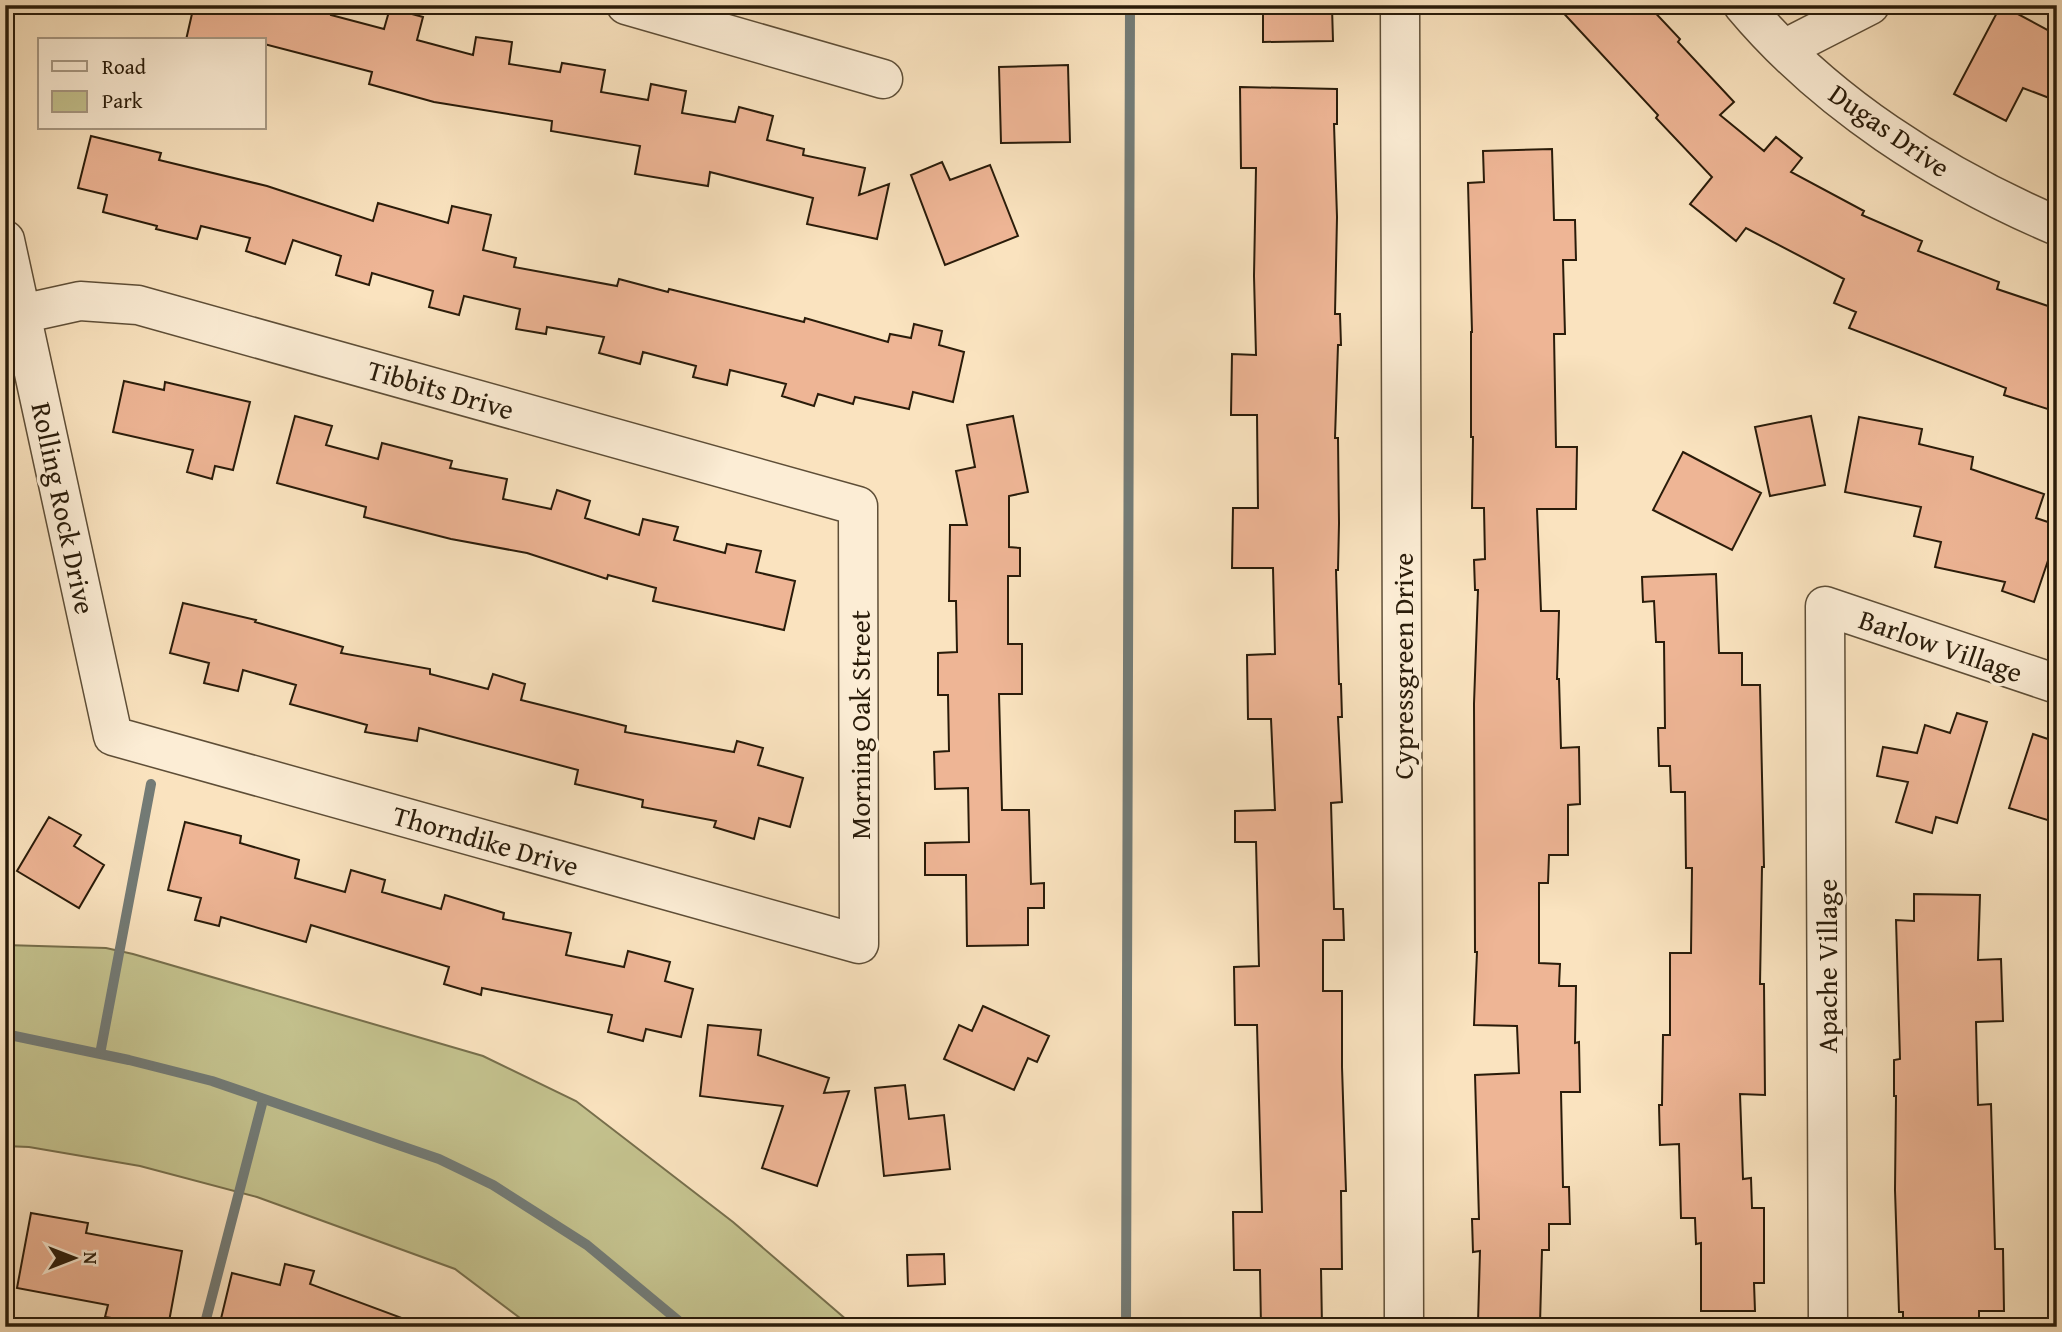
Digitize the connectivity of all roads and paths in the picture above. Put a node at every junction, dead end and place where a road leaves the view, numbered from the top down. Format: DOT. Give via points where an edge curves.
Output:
graph roads {
  1 [pos="626,5"];
  2 [pos="1400,5"];
  3 [pos="1743,5"];
  4 [pos="1870,5"];
  5 [pos="1784,49"];
  6 [pos="883,79"];
  7 [pos="2057,226"];
  8 [pos="5,240"];
  9 [pos="22,314"];
  10 [pos="858,506"];
  11 [pos="1825,606"];
  12 [pos="2057,684"];
  13 [pos="113,736"];
  14 [pos="859,944"];
  15 [pos="1404,1327"];
  16 [pos="1828,1327"];
  1 -- 6 [label="street"];
  2 -- 15 [label="street, Cypressgreen Drive"];
  3 -- 5 [label="street, Dugas Drive"];
  4 -- 5 [label="street"];
  5 -- 7 [label="street, Dugas Drive" via="1842,99 1924,157 2012,207"];
  8 -- 9 [label="street, Rolling Rock Drive"];
  9 -- 10 [label="street, Tibbits Drive" via="80,301 138,305"];
  9 -- 13 [label="street, Rolling Rock Drive"];
  10 -- 14 [label="street, Morning Oak Street"];
  11 -- 12 [label="street, Barlow Village"];
  11 -- 16 [label="street, Apache Village"];
  13 -- 14 [label="street, Thorndike Drive"];
}
